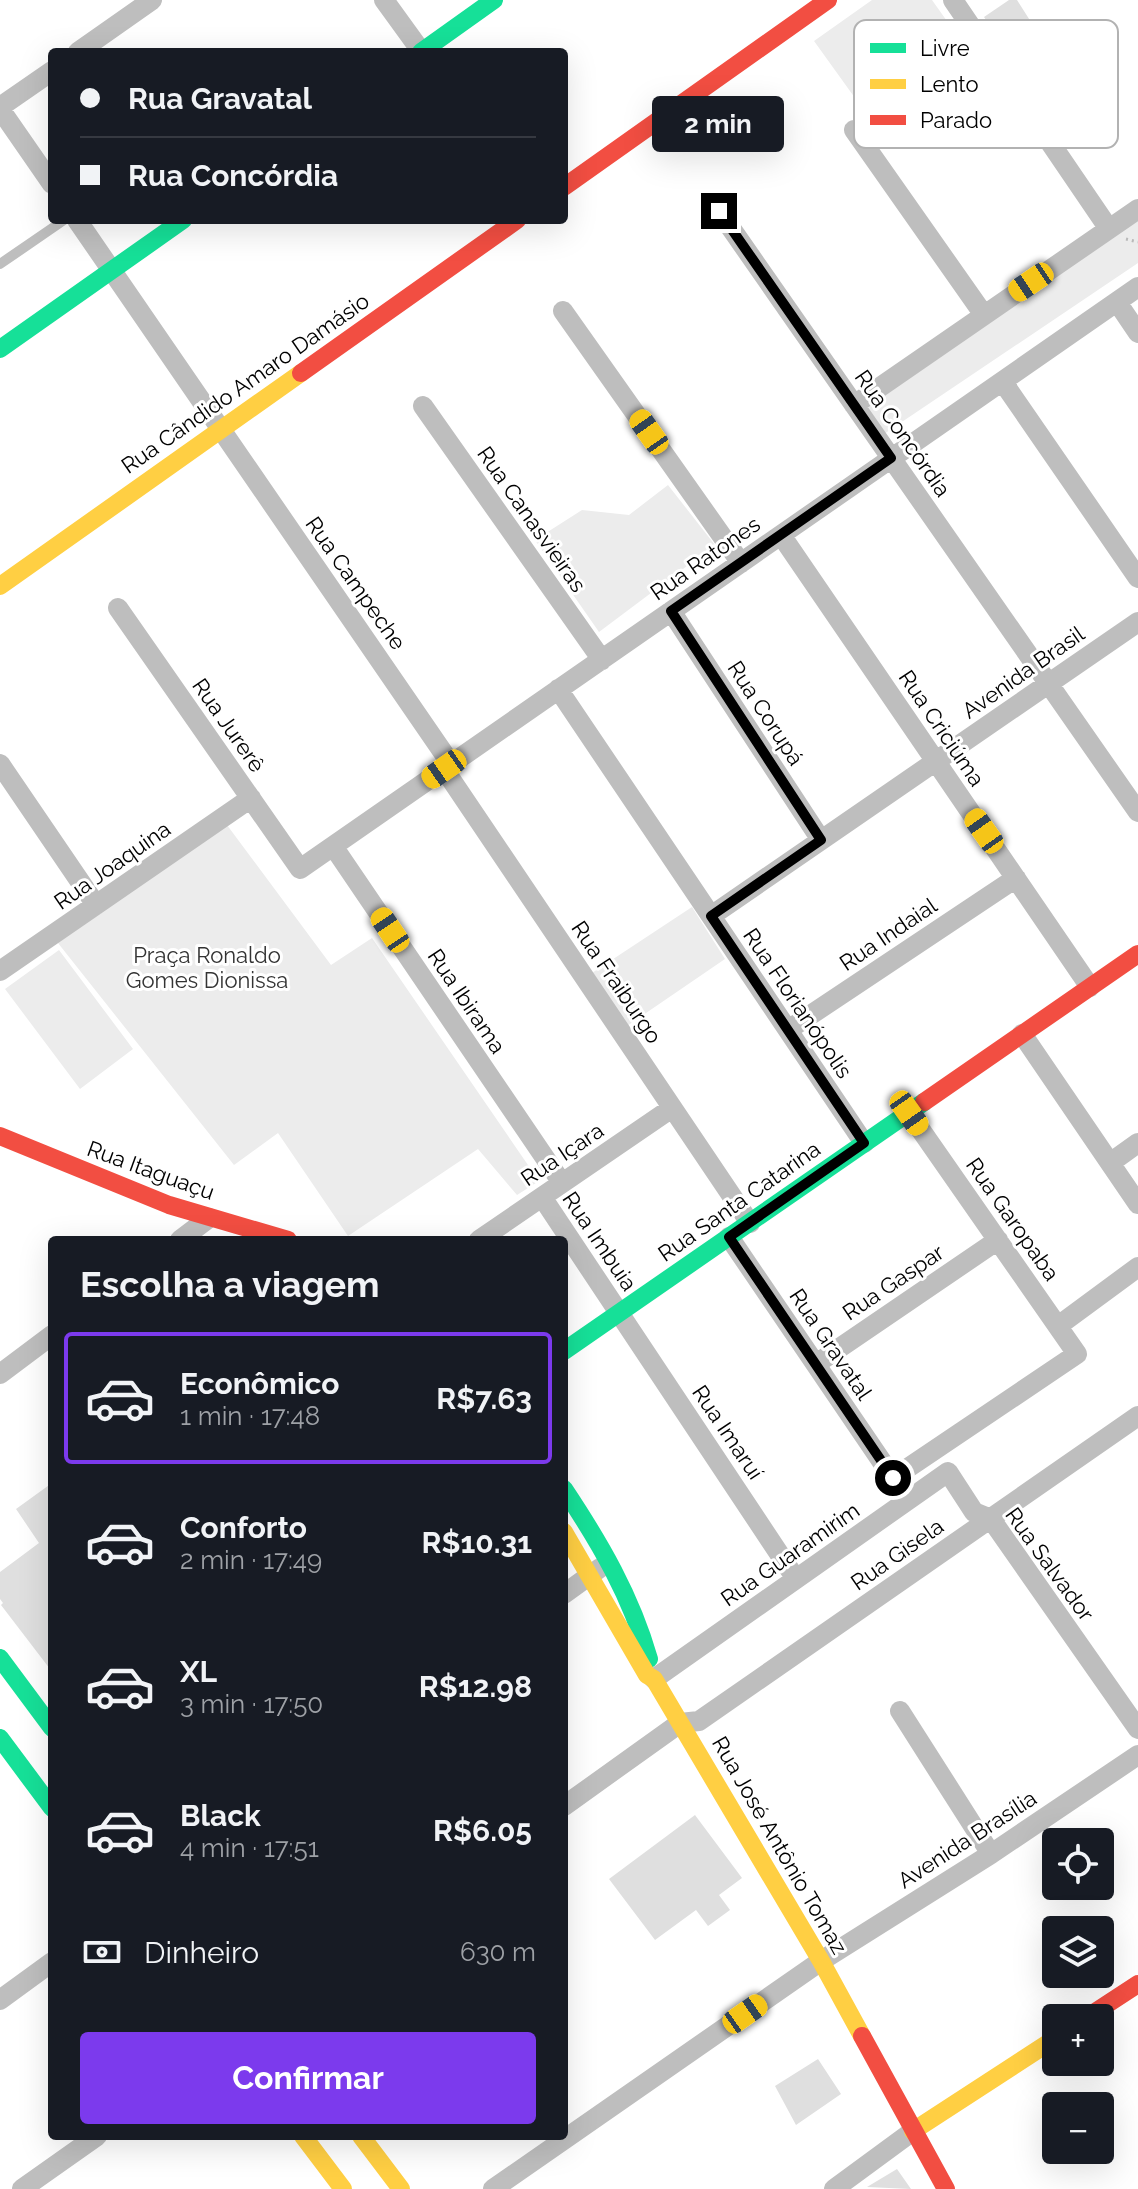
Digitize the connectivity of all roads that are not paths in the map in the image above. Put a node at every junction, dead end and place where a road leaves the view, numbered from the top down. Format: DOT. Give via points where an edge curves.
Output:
graph roads {
  1 [pos="152,0"];
  2 [pos="384,0"];
  3 [pos="494,0"];
  4 [pos="828,0"];
  5 [pos="953,0"];
  6 [pos="967,20"];
  7 [pos="84,48"];
  8 [pos="418,48"];
  9 [pos="427,48"];
  10 [pos="48,74"];
  11 [pos="0,108"];
  12 [pos="867,148"];
  13 [pos="1054,148"];
  14 [pos="48,178"];
  15 [pos="568,184"];
  16 [pos="1138,209"];
  17 [pos="719,211"];
  18 [pos="58,224"];
  19 [pos="80,224"];
  20 [pos="177,224"];
  21 [pos="511,224"];
  22 [pos="1109,229"];
  23 [pos="0,264"];
  24 [pos="111,270"];
  25 [pos="1138,287"];
  26 [pos="1117,302"];
  27 [pos="563,311"];
  28 [pos="984,315"];
  29 [pos="1138,333"];
  30 [pos="0,349"];
  31 [pos="1007,379"];
  32 [pos="854,405"];
  33 [pos="423,406"];
  34 [pos="221,429"];
  35 [pos="891,458"];
  36 [pos="781,535"];
  37 [pos="741,563"];
  38 [pos="1138,578"];
  39 [pos="0,586"];
  40 [pos="118,608"];
  41 [pos="671,611"];
  42 [pos="1138,622"];
  43 [pos="602,660"];
  44 [pos="1048,684"];
  45 [pos="558,689"];
  46 [pos="936,761"];
  47 [pos="0,764"];
  48 [pos="448,766"];
  49 [pos="251,798"];
  50 [pos="1138,812"];
  51 [pos="821,840"];
  52 [pos="333,846"];
  53 [pos="300,869"];
  54 [pos="1016,878"];
  55 [pos="96,905"];
  56 [pos="711,916"];
  57 [pos="1138,954"];
  58 [pos="0,971"];
  59 [pos="1090,987"];
  60 [pos="788,1030"];
  61 [pos="1022,1034"];
  62 [pos="672,1108"];
  63 [pos="909,1113"];
  64 [pos="0,1136"];
  65 [pos="864,1143"];
  66 [pos="1138,1143"];
  67 [pos="1110,1163"];
  68 [pos="562,1183"];
  69 [pos="542,1197"];
  70 [pos="1138,1204"];
  71 [pos="209,1218"];
  72 [pos="750,1223"];
  73 [pos="185,1236"];
  74 [pos="274,1236"];
  75 [pos="485,1236"];
  76 [pos="568,1236"];
  77 [pos="568,1236"];
  78 [pos="729,1237"];
  79 [pos="998,1240"];
  80 [pos="1138,1267"];
  81 [pos="619,1313"];
  82 [pos="1058,1326"];
  83 [pos="48,1338"];
  84 [pos="568,1348"];
  85 [pos="816,1364"];
  86 [pos="0,1374"];
  87 [pos="1138,1416"];
  88 [pos="893,1478"];
  89 [pos="568,1495"];
  90 [pos="907,1501"];
  91 [pos="991,1519"];
  92 [pos="568,1539"];
  93 [pos="610,1561"];
  94 [pos="589,1576"];
  95 [pos="796,1579"];
  96 [pos="568,1591"];
  97 [pos="0,1658"];
  98 [pos="654,1679"];
  99 [pos="900,1711"];
  100 [pos="48,1723"];
  101 [pos="680,1723"];
  102 [pos="1138,1729"];
  103 [pos="0,1738"];
  104 [pos="1138,1755"];
  105 [pos="48,1803"];
  106 [pos="568,1803"];
  107 [pos="991,1854"];
  108 [pos="821,1961"];
  109 [pos="48,1965"];
  110 [pos="1138,1984"];
  111 [pos="0,2000"];
  112 [pos="1107,2004"];
  113 [pos="1042,2047"];
  114 [pos="913,2131"];
  115 [pos="568,2137"];
  116 [pos="91,2140"];
  117 [pos="306,2140"];
  118 [pos="364,2140"];
  119 [pos="563,2140"];
  120 [pos="22,2189"];
  121 [pos="343,2189"];
  122 [pos="401,2189"];
  123 [pos="493,2189"];
  124 [pos="834,2189"];
  125 [pos="946,2189"];
  1 -- 7 [label="street"];
  2 -- 8 [label="street"];
  3 -- 9 [label="main road"];
  4 -- 15 [label="main road"];
  5 -- 6 [label="street"];
  10 -- 11 [label="street"];
  11 -- 14 [label="street"];
  12 -- 28 [label="street"];
  13 -- 22 [label="street"];
  16 -- 22 [label="street"];
  17 -- 32 [label="street, Rua Concórdia"];
  18 -- 23 [label="lane"];
  19 -- 24 [label="street, Rua Campeche"];
  20 -- 24 [label="main road"];
  21 -- 34 [label="main road, Rua Cândido Amaro Damásio"];
  22 -- 28 [label="street"];
  24 -- 30 [label="main road"];
  24 -- 34 [label="street, Rua Campeche"];
  25 -- 26 [label="street, Rua Ratones"];
  26 -- 29 [label="street"];
  26 -- 31 [label="street, Rua Ratones"];
  27 -- 37 [label="street"];
  28 -- 32 [label="street"];
  31 -- 35 [label="street, Rua Ratones"];
  31 -- 38 [label="street" via="1007,388"];
  32 -- 35 [label="street, Rua Concórdia"];
  33 -- 43 [label="street, Rua Canasvieiras"];
  34 -- 39 [label="main road, Rua Cândido Amaro Damásio"];
  34 -- 48 [label="street, Rua Campeche"];
  35 -- 36 [label="street, Rua Ratones"];
  35 -- 44 [label="street, Rua Concórdia"];
  36 -- 37 [label="street, Rua Ratones"];
  36 -- 46 [label="street, Rua Criciúma"];
  37 -- 41 [label="street, Rua Ratones"];
  40 -- 49 [label="street, Rua Jurerê"];
  41 -- 43 [label="street, Rua Ratones"];
  41 -- 51 [label="street, Rua Corupá"];
  42 -- 44 [label="street, Avenida Brasil"];
  43 -- 45 [label="street, Rua Ratones"];
  44 -- 46 [label="street, Avenida Brasil"];
  44 -- 50 [label="street, Rua Concórdia"];
  45 -- 48 [label="street, Rua Ratones"];
  45 -- 56 [label="street, Rua Florianópolis"];
  46 -- 51 [label="street, Avenida Brasil"];
  46 -- 54 [label="street, Rua Criciúma"];
  47 -- 55 [label="street"];
  48 -- 52 [label="street, Rua Ratones"];
  48 -- 62 [label="street, Rua Fraiburgo"];
  49 -- 53 [label="street, Rua Jurerê"];
  49 -- 55 [label="street, Rua Joaquina"];
  51 -- 56 [label="street, Avenida Brasil"];
  52 -- 53 [label="street, Rua Ratones"];
  52 -- 68 [label="street, Rua Ibirama"];
  54 -- 59 [label="street, Rua Criciúma"];
  54 -- 60 [label="street, Rua Indaial"];
  55 -- 58 [label="street, Rua Joaquina"];
  56 -- 60 [label="street, Rua Florianópolis"];
  57 -- 59 [label="main road, Rua Santa Catarina"];
  59 -- 61 [label="main road, Rua Santa Catarina"];
  60 -- 65 [label="street, Rua Florianópolis"];
  61 -- 63 [label="main road, Rua Santa Catarina"];
  61 -- 67 [label="street"];
  62 -- 68 [label="street, Rua Içara"];
  62 -- 72 [label="street, Rua Fraiburgo"];
  63 -- 65 [label="main road, Rua Santa Catarina"];
  63 -- 79 [label="street, Rua Garopaba"];
  64 -- 71 [label="main road, Rua Itaguaçu"];
  65 -- 72 [label="main road, Rua Santa Catarina"];
  66 -- 67 [label="street"];
  67 -- 70 [label="street"];
  68 -- 69 [label="street, Rua Içara"];
  69 -- 75 [label="street, Rua Içara"];
  69 -- 76 [label="street, Rua Imbuia"];
  71 -- 73 [label="street"];
  71 -- 74 [label="main road, Rua Itaguaçu"];
  72 -- 78 [label="main road, Rua Santa Catarina"];
  77 -- 81 [label="street, Rua Imbuia"];
  78 -- 81 [label="main road, Rua Santa Catarina"];
  78 -- 85 [label="street, Rua Gravatal"];
  79 -- 82 [label="street, Rua Garopaba"];
  79 -- 85 [label="street, Rua Gaspar"];
  80 -- 82 [label="street"];
  81 -- 84 [label="main road, Rua Santa Catarina"];
  81 -- 95 [label="street, Rua Imaruí"];
  82 -- 88 [label="street, Rua Garopaba" via="1077,1354"];
  83 -- 86 [label="street"];
  85 -- 88 [label="street, Rua Gravatal"];
  87 -- 91 [label="street, Rua Gisela"];
  88 -- 90 [label="street"];
  89 -- 93 [label="main road"];
  90 -- 91 [label="street, Rua Salvador" via="948,1472 974,1512"];
  90 -- 95 [label="street, Rua Guaramirim"];
  91 -- 101 [label="street, Rua Gisela" via="699,1721"];
  91 -- 102 [label="street, Rua Salvador"];
  92 -- 94 [label="main road, Rua José Antônio Tomaz"];
  93 -- 94 [label="street"];
  93 -- 98 [label="main road" via="636,1612"];
  94 -- 96 [label="street"];
  94 -- 98 [label="main road, Rua José Antônio Tomaz"];
  95 -- 98 [label="street, Rua Guaramirim"];
  97 -- 100 [label="main road"];
  98 -- 101 [label="main road, Rua José Antônio Tomaz"];
  99 -- 107 [label="street"];
  101 -- 106 [label="street, Rua Gisela"];
  101 -- 108 [label="main road, Rua José Antônio Tomaz"];
  103 -- 105 [label="main road"];
  104 -- 107 [label="street, Avenida Brasília"];
  107 -- 108 [label="street, Avenida Brasília"];
  108 -- 114 [label="main road, Rua José Antônio Tomaz"];
  108 -- 115 [label="street, Avenida Brasília"];
  109 -- 111 [label="street"];
  110 -- 112 [label="main road"];
  113 -- 114 [label="main road"];
  114 -- 124 [label="street"];
  114 -- 125 [label="main road, Rua José Antônio Tomaz"];
  116 -- 120 [label="street"];
  117 -- 121 [label="main road"];
  118 -- 122 [label="main road"];
  119 -- 123 [label="street, Avenida Brasília"];
}
